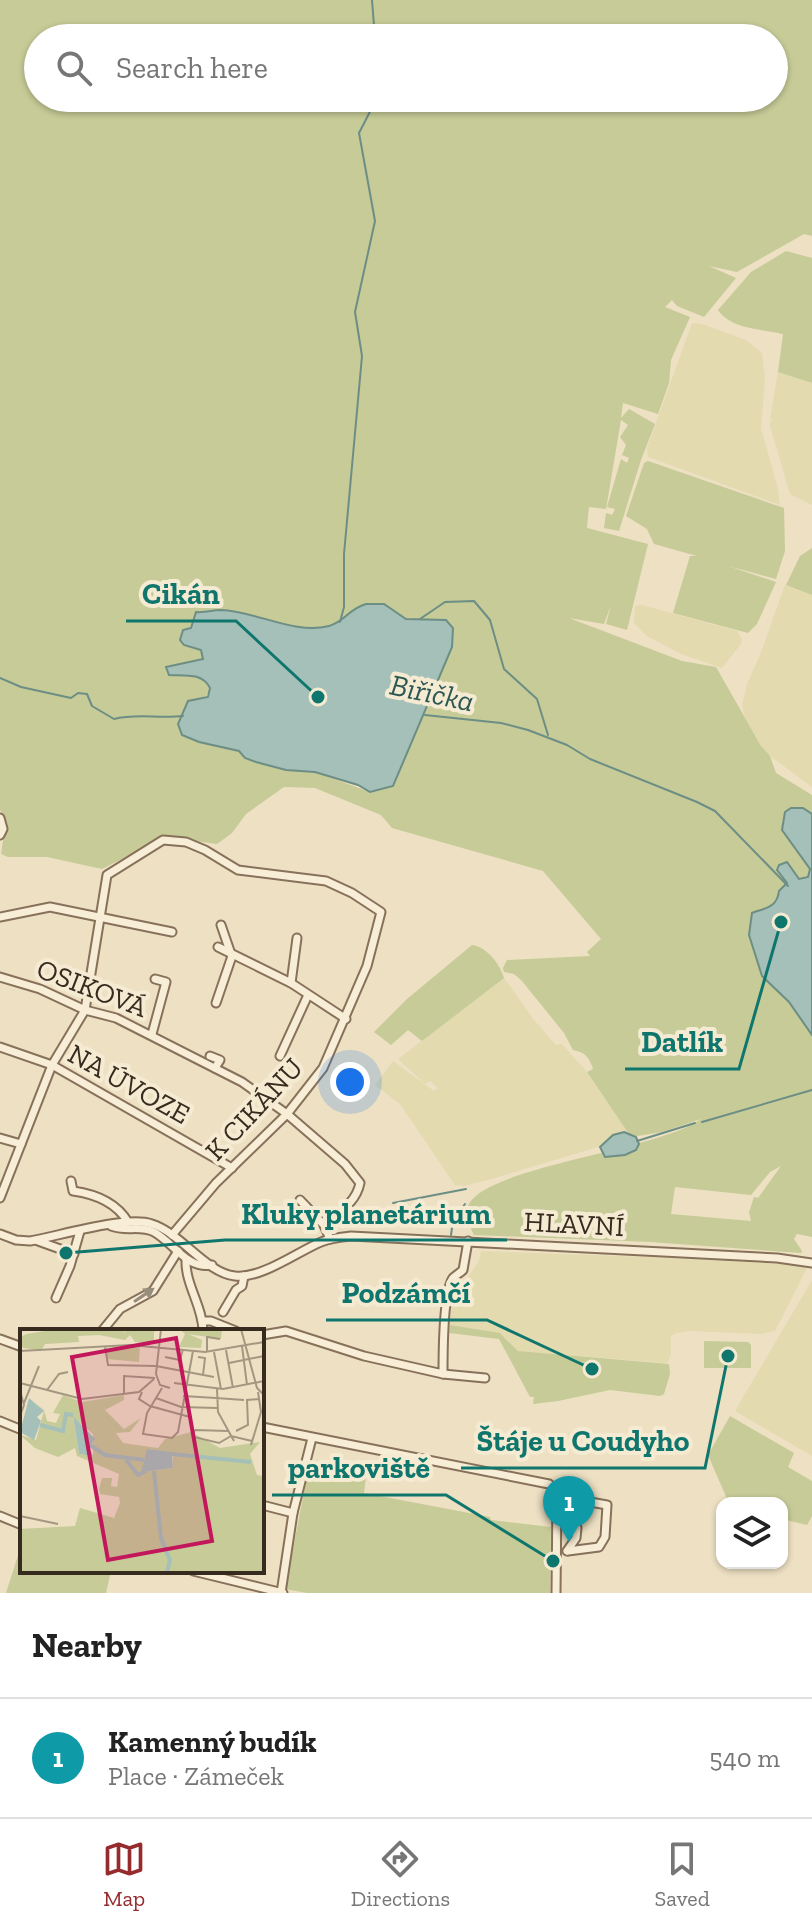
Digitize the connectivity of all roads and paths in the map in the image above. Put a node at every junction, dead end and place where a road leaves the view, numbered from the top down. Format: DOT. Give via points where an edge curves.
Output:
graph roads {
  1 [pos="0,818"];
  2 [pos="0,835"];
  3 [pos="0,917"];
  4 [pos="99,918"];
  5 [pos="221,925"];
  6 [pos="172,932"];
  7 [pos="297,938"];
  8 [pos="218,947"];
  9 [pos="232,956"];
  10 [pos="0,977"];
  11 [pos="155,979"];
  12 [pos="291,983"];
  13 [pos="308,995"];
  14 [pos="216,1003"];
  15 [pos="85,1010"];
  16 [pos="346,1019"];
  17 [pos="152,1034"];
  18 [pos="0,1047"];
  19 [pos="210,1056"];
  20 [pos="280,1056"];
  21 [pos="52,1065"];
  22 [pos="215,1068"];
  23 [pos="287,1114"];
  24 [pos="0,1138"];
  25 [pos="21,1144"];
  26 [pos="232,1168"];
  27 [pos="71,1181"];
  28 [pos="0,1198"];
  29 [pos="300,1200"];
  30 [pos="128,1222"];
  31 [pos="109,1225"];
  32 [pos="324,1225"];
  33 [pos="80,1231"];
  34 [pos="0,1234"];
  35 [pos="172,1235"];
  36 [pos="330,1239"];
  37 [pos="36,1240"];
  38 [pos="468,1241"];
  39 [pos="178,1251"];
  40 [pos="74,1254"];
  41 [pos="186,1260"];
  42 [pos="812,1263"];
  43 [pos="212,1265"];
  44 [pos="244,1276"];
  45 [pos="56,1298"];
  46 [pos="223,1312"];
  47 [pos="203,1321"];
  48 [pos="217,1328"];
  49 [pos="104,1329"];
  50 [pos="203,1329"];
  51 [pos="264,1335"];
  52 [pos="0,1339"];
  53 [pos="20,1346"];
  54 [pos="443,1374"];
  55 [pos="485,1378"];
  56 [pos="0,1421"];
  57 [pos="264,1427"];
  58 [pos="20,1429"];
  59 [pos="312,1438"];
  60 [pos="579,1500"];
  61 [pos="264,1506"];
  62 [pos="293,1513"];
  63 [pos="0,1516"];
  64 [pos="558,1522"];
  65 [pos="20,1524"];
  66 [pos="568,1551"];
  67 [pos="557,1554"];
  68 [pos="201,1573"];
  69 [pos="282,1593"];
  70 [pos="556,1593"];
  1 -- 2 [label="street"];
  3 -- 4 [label="street" via="50,907"];
  4 -- 6 [label="street"];
  4 -- 15 [label="street"];
  4 -- 16 [label="street, K CIKÁNU" via="107,875 163,840 186,842 238,870 326,881 381,912"];
  5 -- 9 [label="street"];
  7 -- 12 [label="street"];
  8 -- 9 [label="street"];
  9 -- 12 [label="street"];
  9 -- 14 [label="street"];
  10 -- 15 [label="street, OSIKOVÁ"];
  11 -- 17 [label="street, OSIKOVÁ" via="166,982"];
  12 -- 13 [label="street"];
  13 -- 16 [label="street"];
  13 -- 20 [label="street"];
  15 -- 17 [label="street, OSIKOVÁ"];
  15 -- 21 [label="street"];
  16 -- 23 [label="street, K CIKÁNU" via="323,1068"];
  17 -- 22 [label="street"];
  18 -- 21 [label="street, NA ÚVOZE"];
  19 -- 22 [label="street" via="220,1060"];
  21 -- 25 [label="street"];
  21 -- 26 [label="street, NA ÚVOZE"];
  22 -- 23 [label="street"];
  23 -- 26 [label="street, K CIKÁNU"];
  23 -- 32 [label="street" via="360,1183 352,1203"];
  24 -- 25 [label="street"];
  25 -- 28 [label="street"];
  26 -- 35 [label="street, K CIKÁNU"];
  27 -- 30 [label="street" via="73,1191 119,1208"];
  29 -- 32 [label="street"];
  30 -- 31 [label="street"];
  30 -- 35 [label="street" via="150,1223"];
  31 -- 33 [label="street"];
  31 -- 39 [label="street" via="153,1232"];
  32 -- 36 [label="street"];
  33 -- 37 [label="street"];
  33 -- 40 [label="street"];
  34 -- 37 [label="street"];
  35 -- 43 [label="street"];
  36 -- 38 [label="street, HLAVNÍ"];
  36 -- 44 [label="street, HLAVNÍ"];
  37 -- 40 [label="street"];
  38 -- 42 [label="street, HLAVNÍ"];
  38 -- 54 [label="street" via="463,1270 453,1279 447,1300"];
  39 -- 41 [label="street"];
  49 -- 39 [label="street, one-way" via="120,1309 153,1291"];
  40 -- 45 [label="street"];
  41 -- 43 [label="street"];
  41 -- 47 [label="street"];
  43 -- 44 [label="street"];
  44 -- 46 [label="street"];
  47 -- 48 [label="street" via="216,1323"];
  47 -- 50 [label="street"];
  51 -- 54 [label="street" via="286,1331"];
  52 -- 53 [label="street"];
  54 -- 55 [label="street"];
  56 -- 58 [label="street"];
  57 -- 59 [label="street"];
  59 -- 62 [label="street"];
  59 -- 64 [label="street" via="543,1482 556,1491"];
  60 -- 66 [label="street" via="607,1505 605,1537 599,1547"];
  61 -- 62 [label="street"];
  62 -- 69 [label="street"];
  63 -- 65 [label="street"];
  64 -- 66 [label="street" via="577,1528"];
  64 -- 67 [label="street"];
  66 -- 67 [label="street"];
  67 -- 70 [label="street"];
  68 -- 69 [label="street"];
}
